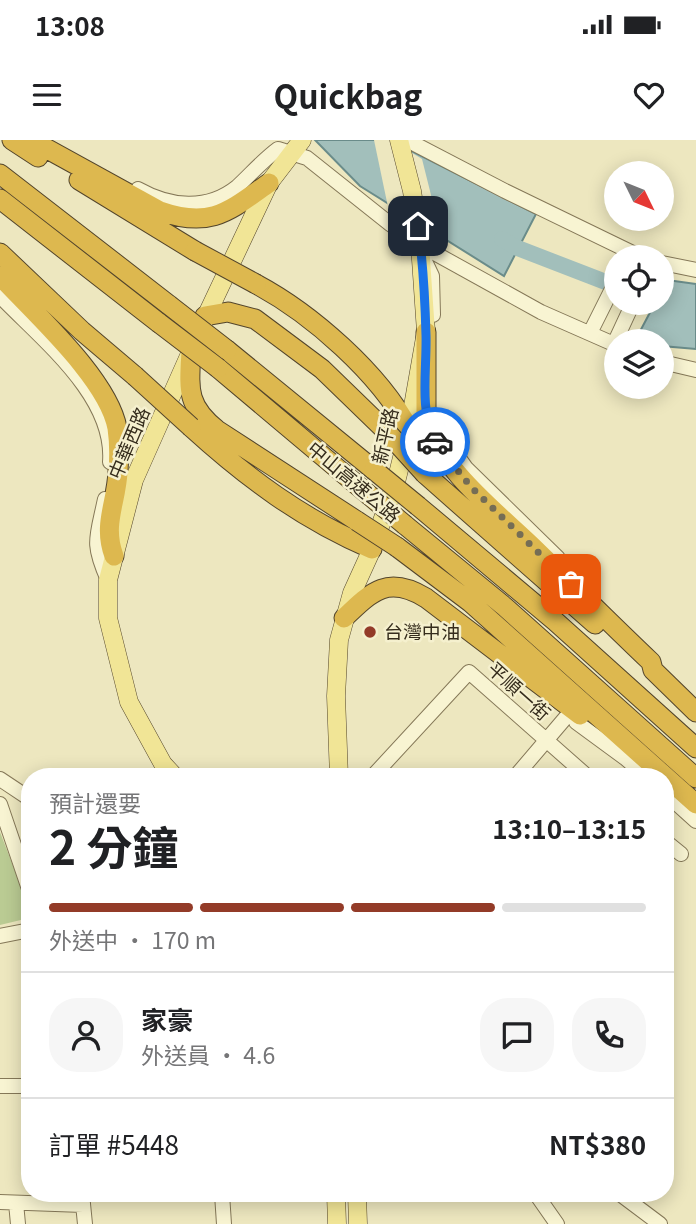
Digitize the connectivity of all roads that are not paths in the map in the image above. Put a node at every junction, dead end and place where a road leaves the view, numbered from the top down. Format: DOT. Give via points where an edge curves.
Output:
graph roads {
  1 [pos="12,140"];
  2 [pos="31,140"];
  3 [pos="47,140"];
  4 [pos="399,140"];
  5 [pos="407,140"];
  6 [pos="293,144"];
  7 [pos="0,173"];
  8 [pos="269,183"];
  9 [pos="0,199"];
  10 [pos="612,245"];
  11 [pos="421,250"];
  12 [pos="0,253"];
  13 [pos="674,265"];
  14 [pos="696,270"];
  15 [pos="0,276"];
  16 [pos="0,296"];
  17 [pos="604,305"];
  18 [pos="205,316"];
  19 [pos="426,332"];
  20 [pos="590,333"];
  21 [pos="604,339"];
  22 [pos="191,351"];
  23 [pos="674,365"];
  24 [pos="696,370"];
  25 [pos="409,429"];
  26 [pos="372,549"];
  27 [pos="114,556"];
  28 [pos="108,580"];
  29 [pos="344,618"];
  30 [pos="642,645"];
  31 [pos="653,670"];
  32 [pos="696,712"];
  33 [pos="545,742"];
  34 [pos="696,748"];
  35 [pos="167,768"];
  36 [pos="339,768"];
  37 [pos="380,768"];
  38 [pos="523,768"];
  39 [pos="577,768"];
  40 [pos="637,768"];
  41 [pos="646,768"];
  42 [pos="654,768"];
  43 [pos="696,778"];
  44 [pos="0,779"];
  45 [pos="674,786"];
  46 [pos="674,790"];
  47 [pos="21,793"];
  48 [pos="674,801"];
  49 [pos="0,804"];
  50 [pos="696,806"];
  51 [pos="696,821"];
  52 [pos="674,848"];
  53 [pos="681,854"];
  54 [pos="21,863"];
  55 [pos="21,932"];
  56 [pos="0,936"];
  57 [pos="0,1086"];
  58 [pos="21,1086"];
  59 [pos="0,1202"];
  60 [pos="33,1202"];
  61 [pos="83,1202"];
  62 [pos="223,1202"];
  63 [pos="336,1202"];
  64 [pos="357,1202"];
  65 [pos="542,1202"];
  66 [pos="631,1202"];
  67 [pos="16,1203"];
  68 [pos="18,1224"];
  69 [pos="85,1224"];
  70 [pos="224,1224"];
  71 [pos="337,1224"];
  72 [pos="358,1224"];
  73 [pos="557,1224"];
  74 [pos="660,1224"];
  1 -- 25 [label="highway, bridge" via="293,308 357,362 391,399"];
  2 -- 8 [label="highway" via="180,218 203,220 219,215"];
  3 -- 6 [label="street" via="148,195 174,204 215,201 278,149"];
  4 -- 11 [label="main road, 新平路"];
  5 -- 10 [label="street"];
  6 -- 8 [label="main road, 中華西路"];
  6 -- 11 [label="street"];
  7 -- 34 [label="highway, 中山高速公路, bridge" via="418,506"];
  8 -- 18 [label="main road, 中華西路"];
  9 -- 43 [label="highway, 中山高速公路, bridge" via="218,368 505,607"];
  11 -- 19 [label="main road, 新平路"];
  11 -- 20 [label="street"];
  11 -- 30 [label="street" via="432,276 434,406 443,438 466,468"];
  12 -- 26 [label="highway, bridge" via="222,455 289,506"];
  13 -- 14 [label="street"];
  15 -- 27 [label="highway" via="81,363 109,405 118,450 108,540"];
  16 -- 28 [label="street" via="77,376 99,408 110,455 96,537 97,556"];
  17 -- 20 [label="street"];
  18 -- 22 [label="main road, 中華西路"];
  18 -- 31 [label="highway, bridge" via="228,312 255,319 322,369 425,474 645,668"];
  19 -- 25 [label="main road, 新平路"];
  19 -- 31 [label="highway" via="426,418 441,453 651,662"];
  20 -- 21 [label="street"];
  22 -- 27 [label="main road, 中華西路" via="134,480"];
  22 -- 42 [label="highway, bridge" via="189,390 203,419 397,547 470,602"];
  23 -- 24 [label="street"];
  25 -- 26 [label="main road, 新平路"];
  26 -- 29 [label="main road, 新平路"];
  27 -- 28 [label="main road, 中華西路"];
  28 -- 35 [label="main road, 中華西路" via="108,618 129,702"];
  29 -- 36 [label="main road, 新平路" via="337,696"];
  29 -- 41 [label="highway" via="383,588 412,589"];
  31 -- 32 [label="highway"];
  33 -- 37 [label="street, 平順一街" via="469,672"];
  33 -- 38 [label="street"];
  33 -- 39 [label="street, 平順一街"];
  33 -- 40 [label="street" via="572,719"];
  44 -- 47 [label="street"];
  45 -- 50 [label="highway, bridge"];
  46 -- 50 [label="highway"];
  48 -- 51 [label="street"];
  49 -- 54 [label="street"];
  52 -- 53 [label="street"];
  55 -- 56 [label="street"];
  57 -- 58 [label="street"];
  59 -- 67 [label="street"];
  60 -- 67 [label="street"];
  61 -- 69 [label="street"];
  62 -- 70 [label="street"];
  63 -- 71 [label="main road"];
  64 -- 72 [label="main road"];
  65 -- 73 [label="street"];
  66 -- 74 [label="street"];
  67 -- 68 [label="street"];
}
